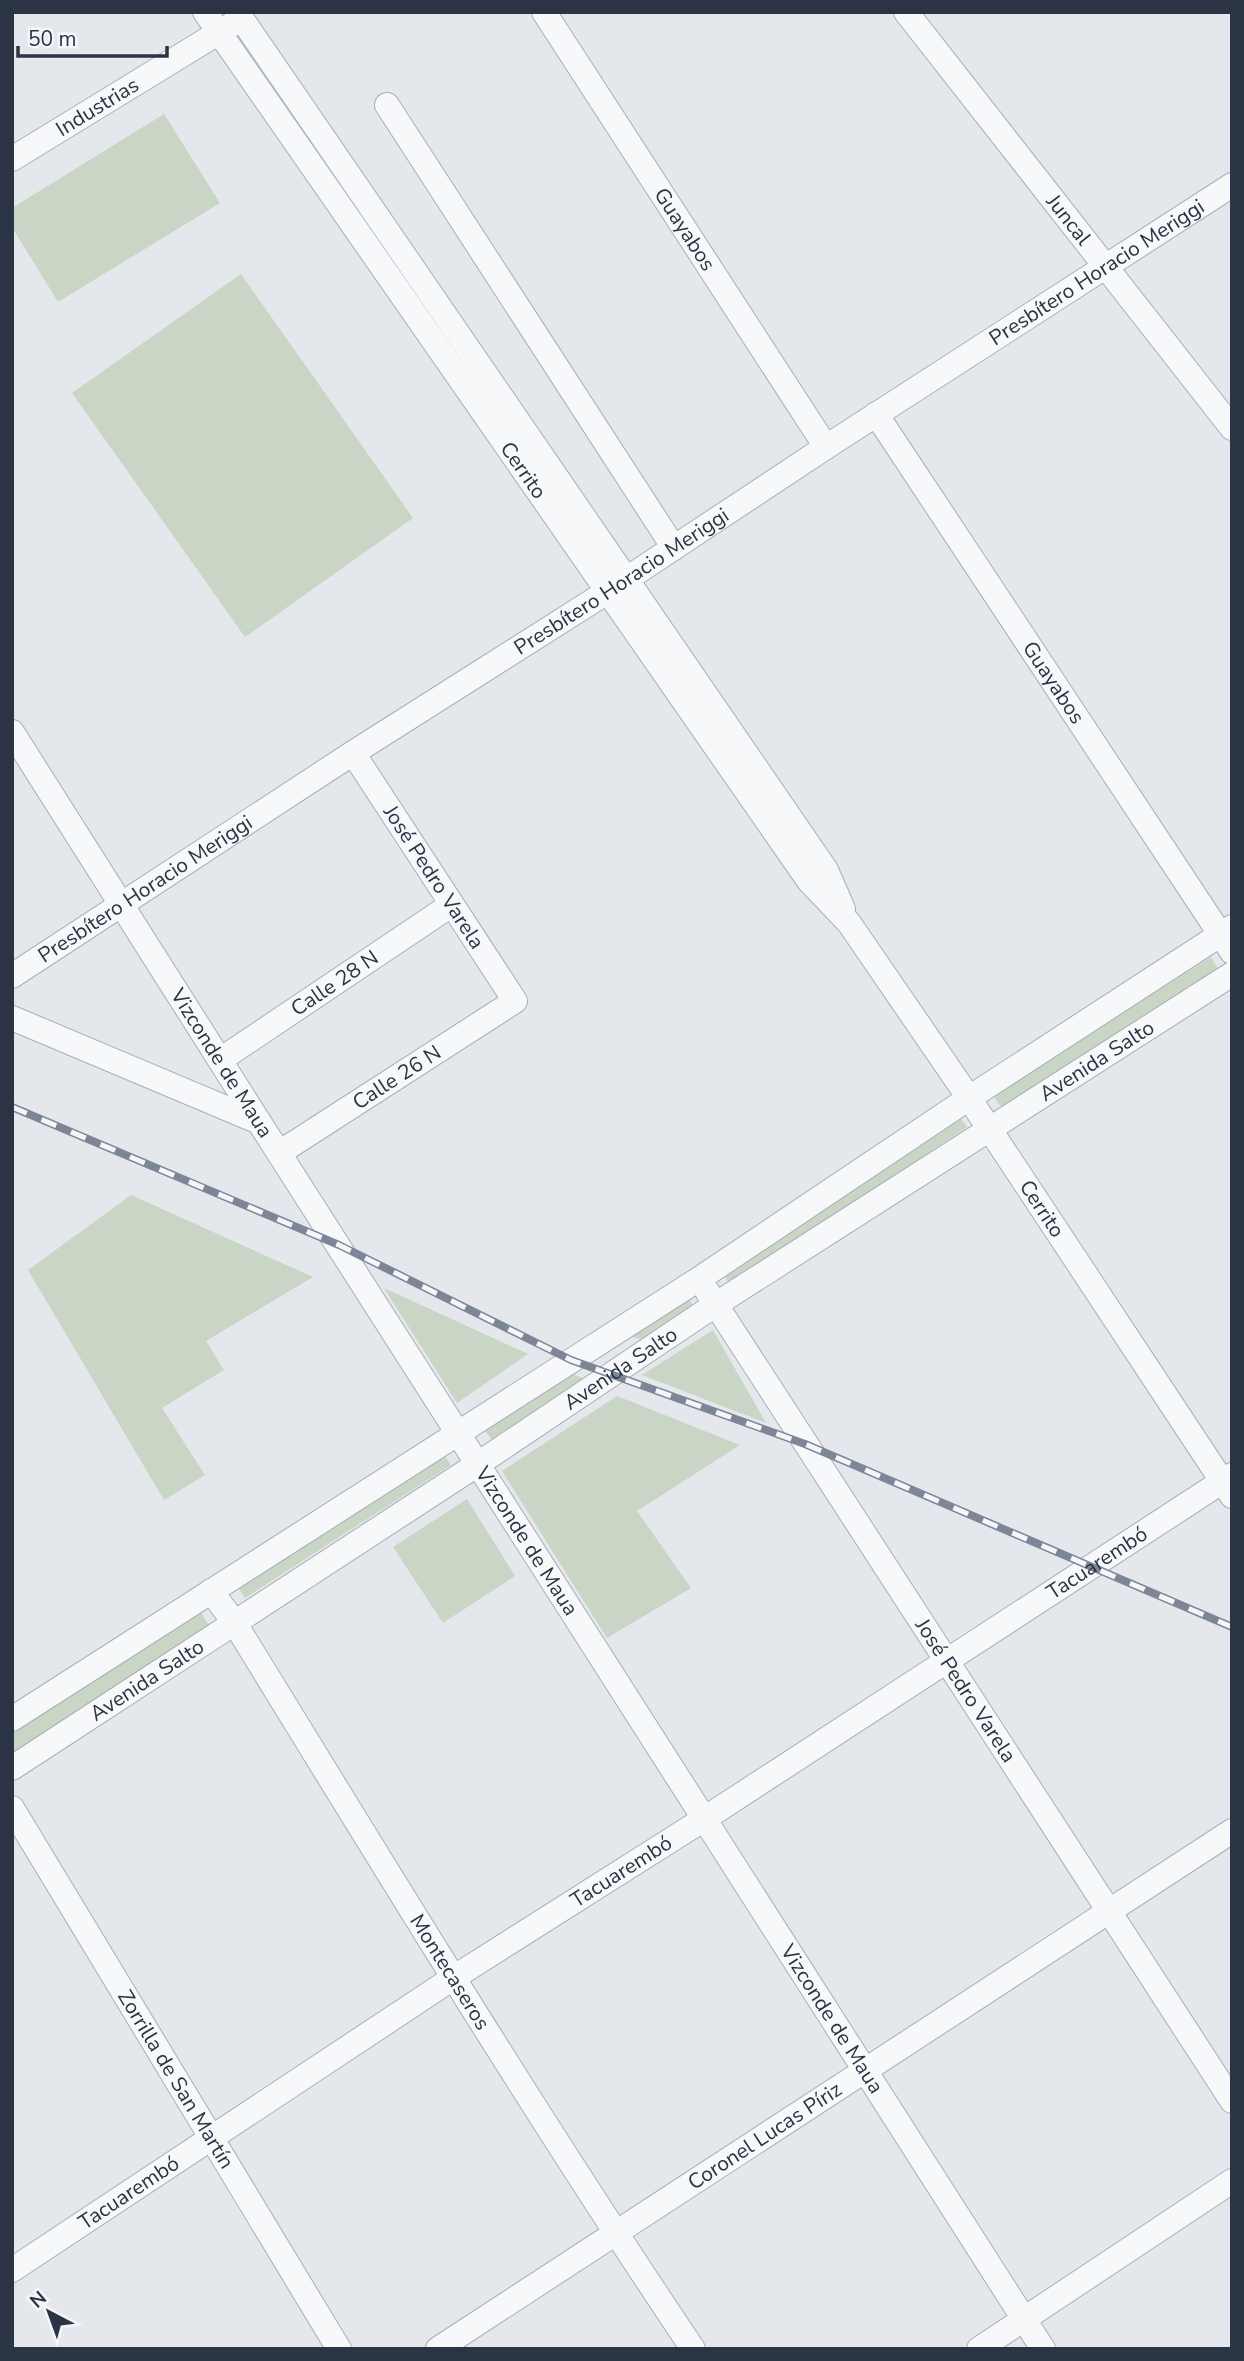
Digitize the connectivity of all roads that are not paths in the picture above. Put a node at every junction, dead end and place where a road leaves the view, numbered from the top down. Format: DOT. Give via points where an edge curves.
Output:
graph roads {
  1 [pos="205,12"];
  2 [pos="544,12"];
  3 [pos="906,12"];
  4 [pos="244,15"];
  5 [pos="218,33"];
  6 [pos="387,105"];
  7 [pos="12,159"];
  8 [pos="1232,185"];
  9 [pos="1106,266"];
  10 [pos="876,414"];
  11 [pos="1232,428"];
  12 [pos="826,447"];
  13 [pos="674,548"];
  14 [pos="616,586"];
  15 [pos="12,732"];
  16 [pos="353,753"];
  17 [pos="122,905"];
  18 [pos="451,905"];
  19 [pos="1228,938"];
  20 [pos="1232,974"];
  21 [pos="12,976"];
  22 [pos="514,1001"];
  23 [pos="12,1018"];
  24 [pos="220,1060"];
  25 [pos="969,1098"];
  26 [pos="259,1122"];
  27 [pos="990,1130"];
  28 [pos="279,1153"];
  29 [pos="699,1279"];
  30 [pos="715,1305"];
  31 [pos="457,1433"];
  32 [pos="478,1464"];
  33 [pos="1229,1484"];
  34 [pos="211,1591"];
  35 [pos="234,1622"];
  36 [pos="947,1661"];
  37 [pos="12,1719"];
  38 [pos="12,1768"];
  39 [pos="12,1808"];
  40 [pos="704,1819"];
  41 [pos="1232,1831"];
  42 [pos="1109,1910"];
  43 [pos="453,1978"];
  44 [pos="864,2070"];
  45 [pos="1232,2101"];
  46 [pos="211,2139"];
  47 [pos="1232,2181"];
  48 [pos="615,2232"];
  49 [pos="12,2270"];
  50 [pos="1024,2319"];
  51 [pos="339,2349"];
  52 [pos="438,2349"];
  53 [pos="693,2349"];
  54 [pos="979,2349"];
  55 [pos="1043,2349"];
  1 -- 5 [label="street, Cerrito"];
  2 -- 12 [label="street, Guayabos"];
  3 -- 9 [label="street, Juncal"];
  4 -- 5 [label="street, Industrias"];
  4 -- 14 [label="street, Cerrito"];
  5 -- 7 [label="street, Industrias"];
  5 -- 14 [label="street, Cerrito"];
  6 -- 13 [label="street"];
  8 -- 9 [label="street, Presbítero Horacio Meriggi"];
  9 -- 10 [label="street, Presbítero Horacio Meriggi"];
  9 -- 11 [label="street, Juncal"];
  10 -- 12 [label="street, Presbítero Horacio Meriggi"];
  10 -- 19 [label="street, Guayabos"];
  12 -- 13 [label="street, Presbítero Horacio Meriggi"];
  13 -- 14 [label="street, Presbítero Horacio Meriggi"];
  14 -- 16 [label="street, Presbítero Horacio Meriggi"];
  14 -- 25 [label="street, Cerrito" via="809,881 849,923"];
  15 -- 17 [label="street, Vizconde de Maua"];
  16 -- 17 [label="street, Presbítero Horacio Meriggi"];
  16 -- 18 [label="street, José Pedro Varela"];
  17 -- 21 [label="street, Presbítero Horacio Meriggi"];
  17 -- 24 [label="street, Vizconde de Maua"];
  18 -- 22 [label="street, José Pedro Varela"];
  18 -- 24 [label="street, Calle 28 N"];
  19 -- 25 [label="street, Avenida Salto"];
  20 -- 27 [label="street, Avenida Salto"];
  22 -- 28 [label="street, Calle 26 N"];
  23 -- 26 [label="street"];
  24 -- 26 [label="street, Vizconde de Maua"];
  25 -- 27 [label="street, Cerrito"];
  25 -- 29 [label="street, Avenida Salto"];
  26 -- 28 [label="street, Vizconde de Maua"];
  27 -- 30 [label="street, Avenida Salto"];
  27 -- 33 [label="street, Cerrito"];
  28 -- 31 [label="street, Vizconde de Maua"];
  29 -- 30 [label="street, José Pedro Varela"];
  29 -- 31 [label="street, Avenida Salto"];
  30 -- 32 [label="street, Avenida Salto"];
  30 -- 36 [label="street, José Pedro Varela"];
  31 -- 32 [label="street, Vizconde de Maua"];
  31 -- 34 [label="street, Avenida Salto"];
  32 -- 35 [label="street, Avenida Salto"];
  32 -- 40 [label="street, Vizconde de Maua"];
  33 -- 36 [label="street, Tacuarembó"];
  34 -- 35 [label="street, Montecaseros"];
  34 -- 37 [label="street, Avenida Salto"];
  35 -- 38 [label="street, Avenida Salto"];
  35 -- 43 [label="street, Montecaseros"];
  36 -- 40 [label="street, Tacuarembó"];
  36 -- 42 [label="street, José Pedro Varela"];
  39 -- 46 [label="street, Zorrilla de San Martín"];
  40 -- 43 [label="street, Tacuarembó"];
  40 -- 44 [label="street, Vizconde de Maua"];
  41 -- 42 [label="street, Coronel Lucas Píriz"];
  42 -- 44 [label="street, Coronel Lucas Píriz"];
  42 -- 45 [label="street, José Pedro Varela"];
  43 -- 46 [label="street, Tacuarembó"];
  43 -- 48 [label="street, Montecaseros"];
  44 -- 48 [label="street, Coronel Lucas Píriz"];
  44 -- 50 [label="street, Vizconde de Maua"];
  46 -- 49 [label="street, Tacuarembó"];
  46 -- 51 [label="street, Zorrilla de San Martín"];
  47 -- 50 [label="street"];
  48 -- 52 [label="street, Coronel Lucas Píriz"];
  48 -- 53 [label="street, Montecaseros"];
  50 -- 54 [label="street"];
  50 -- 55 [label="street, Vizconde de Maua"];
}
